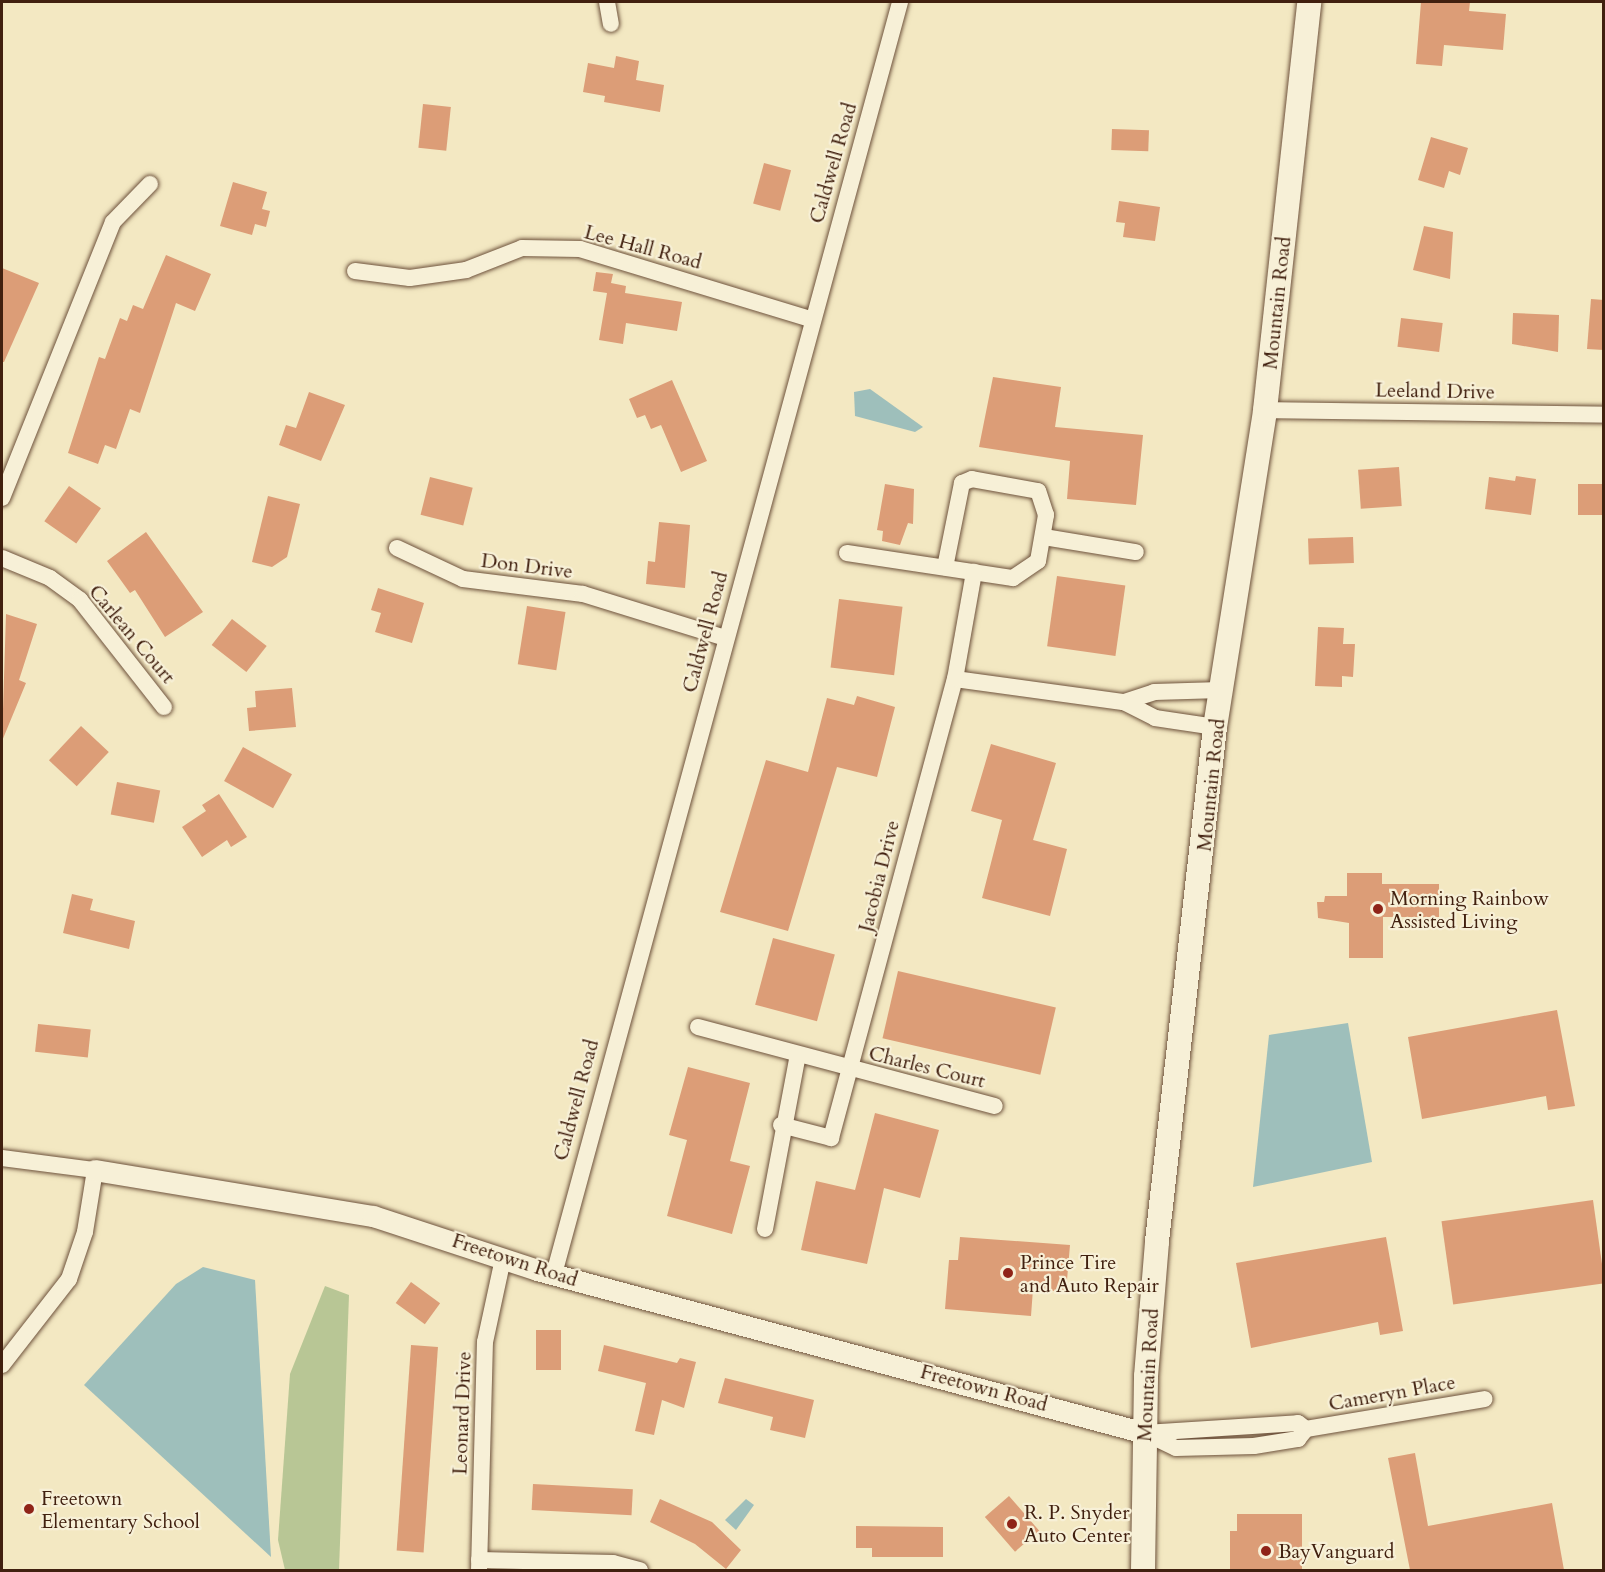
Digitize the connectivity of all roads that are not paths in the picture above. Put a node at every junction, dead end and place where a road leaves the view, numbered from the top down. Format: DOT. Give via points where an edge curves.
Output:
graph roads {
  1 [pos="607,2"];
  2 [pos="900,2"];
  3 [pos="1309,2"];
  4 [pos="611,24"];
  5 [pos="150,184"];
  6 [pos="355,271"];
  7 [pos="812,319"];
  8 [pos="1265,410"];
  9 [pos="1604,416"];
  10 [pos="2,498"];
  11 [pos="1044,537"];
  12 [pos="397,548"];
  13 [pos="1136,552"];
  14 [pos="848,553"];
  15 [pos="2,558"];
  16 [pos="945,567"];
  17 [pos="974,572"];
  18 [pos="725,638"];
  19 [pos="955,679"];
  20 [pos="1221,690"];
  21 [pos="1124,702"];
  22 [pos="164,707"];
  23 [pos="1215,727"];
  24 [pos="698,1027"];
  25 [pos="798,1055"];
  26 [pos="848,1068"];
  27 [pos="995,1106"];
  28 [pos="781,1125"];
  29 [pos="2,1158"];
  30 [pos="95,1170"];
  31 [pos="765,1229"];
  32 [pos="503,1259"];
  33 [pos="554,1274"];
  34 [pos="2,1365"];
  35 [pos="1485,1399"];
  36 [pos="1145,1433"];
  37 [pos="479,1565"];
  38 [pos="640,1570"];
  39 [pos="1143,1570"];
  1 -- 4 [label="street"];
  2 -- 7 [label="street, Caldwell Road"];
  3 -- 8 [label="main road, Mountain Road"];
  5 -- 10 [label="street" via="113,222"];
  6 -- 7 [label="street, Lee Hall Road" via="410,279 466,270 522,248 580,249"];
  7 -- 18 [label="street, Caldwell Road"];
  8 -- 9 [label="street, Leeland Drive"];
  8 -- 20 [label="main road, Mountain Road"];
  11 -- 13 [label="street"];
  11 -- 16 [label="street" via="1046,515 1038,491 972,479 956,492"];
  11 -- 17 [label="street" via="1038,561 1029,572 1013,578"];
  12 -- 18 [label="street, Don Drive" via="463,579 583,594"];
  14 -- 16 [label="street"];
  15 -- 22 [label="street, Carlean Court" via="50,578 80,600"];
  16 -- 17 [label="street"];
  17 -- 19 [label="street, Jacobia Drive"];
  18 -- 33 [label="street, Caldwell Road"];
  19 -- 21 [label="street"];
  19 -- 26 [label="street, Jacobia Drive"];
  20 -- 21 [label="street" via="1154,692"];
  20 -- 23 [label="main road, Mountain Road"];
  21 -- 23 [label="street" via="1155,718"];
  23 -- 36 [label="main road, Mountain Road" via="1155,1265"];
  24 -- 25 [label="street, Charles Court"];
  25 -- 26 [label="street, Charles Court"];
  25 -- 28 [label="street"];
  26 -- 27 [label="street, Charles Court"];
  26 -- 28 [label="street, Jacobia Drive" via="831,1138"];
  28 -- 31 [label="street" via="781,1158"];
  29 -- 30 [label="street"];
  30 -- 32 [label="street, Freetown Road" via="339,1209"];
  30 -- 34 [label="street" via="85,1232 69,1279"];
  32 -- 33 [label="street, Freetown Road"];
  32 -- 37 [label="street, Leonard Drive" via="485,1342"];
  33 -- 36 [label="street, Freetown Road"];
  35 -- 36 [label="street, Cameryn Place" via="1306,1429 1298,1423"];
  36 -- 39 [label="main road, Mountain Road"];
  37 -- 38 [label="street" via="613,1563"];
}
